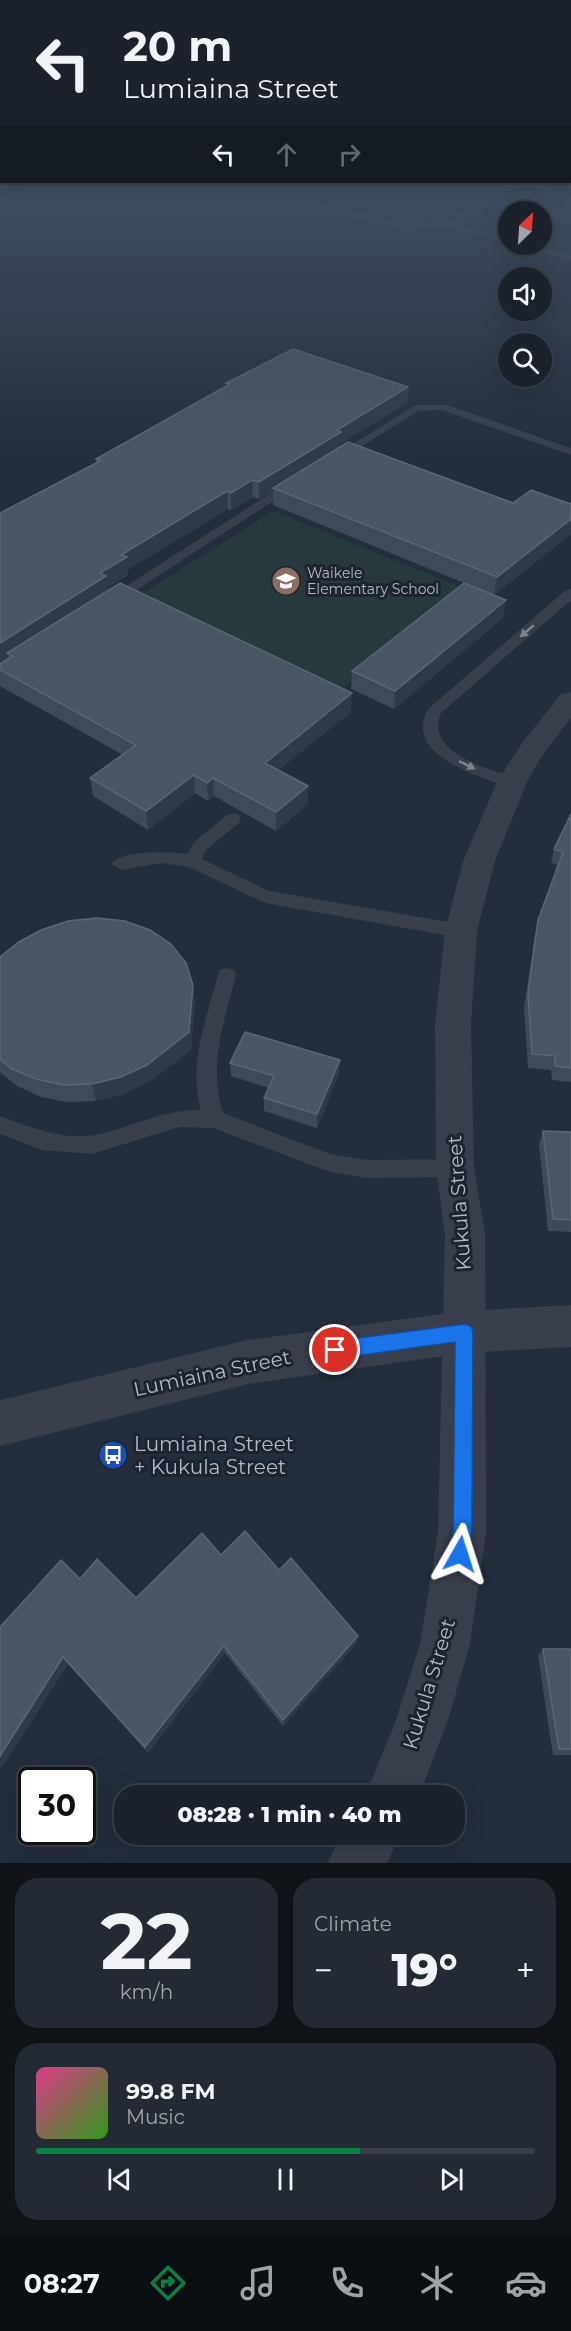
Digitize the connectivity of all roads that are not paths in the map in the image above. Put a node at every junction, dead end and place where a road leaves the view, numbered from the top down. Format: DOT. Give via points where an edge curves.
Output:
graph roads {
  1 [pos="571,452"];
  2 [pos="324,466"];
  3 [pos="303,478"];
  4 [pos="571,593"];
  5 [pos="101,607"];
  6 [pos="571,700"];
  7 [pos="512,782"];
  8 [pos="233,819"];
  9 [pos="192,861"];
  10 [pos="121,864"];
  11 [pos="461,931"];
  12 [pos="227,975"];
  13 [pos="214,1119"];
  14 [pos="0,1125"];
  15 [pos="455,1168"];
  16 [pos="571,1326"];
  17 [pos="464,1332"];
  18 [pos="0,1423"];
  19 [pos="396,1785"];
  20 [pos="366,1845"];
  21 [pos="356,1863"];
  1 -- 2 [label="lane" via="442,407 428,406 416,408"];
  3 -- 5 [label="lane"];
  4 -- 7 [label="lane, one-way" via="434,711 429,724 431,736 451,757"];
  6 -- 7 [label="street, Kukula Street" via="532,749"];
  7 -- 11 [label="street, Kukula Street" via="479,861"];
  8 -- 9 [label="lane" via="200,846"];
  9 -- 10 [label="lane" via="161,857"];
  9 -- 11 [label="lane" via="265,897"];
  11 -- 15 [label="street, Kukula Street" via="453,1024"];
  12 -- 13 [label="lane" via="208,1046 205,1089"];
  13 -- 14 [label="lane" via="179,1118 92,1145 42,1141"];
  13 -- 15 [label="lane" via="330,1163 368,1169"];
  15 -- 17 [label="street, Kukula Street" via="465,1234"];
  16 -- 17 [label="street, Lumiaina Street"];
  17 -- 18 [label="street, Lumiaina Street" via="248,1362"];
  17 -- 19 [label="street, Kukula Street" via="462,1532 454,1597 445,1644 422,1720"];
  20 -- 21 [label="street"];
}
